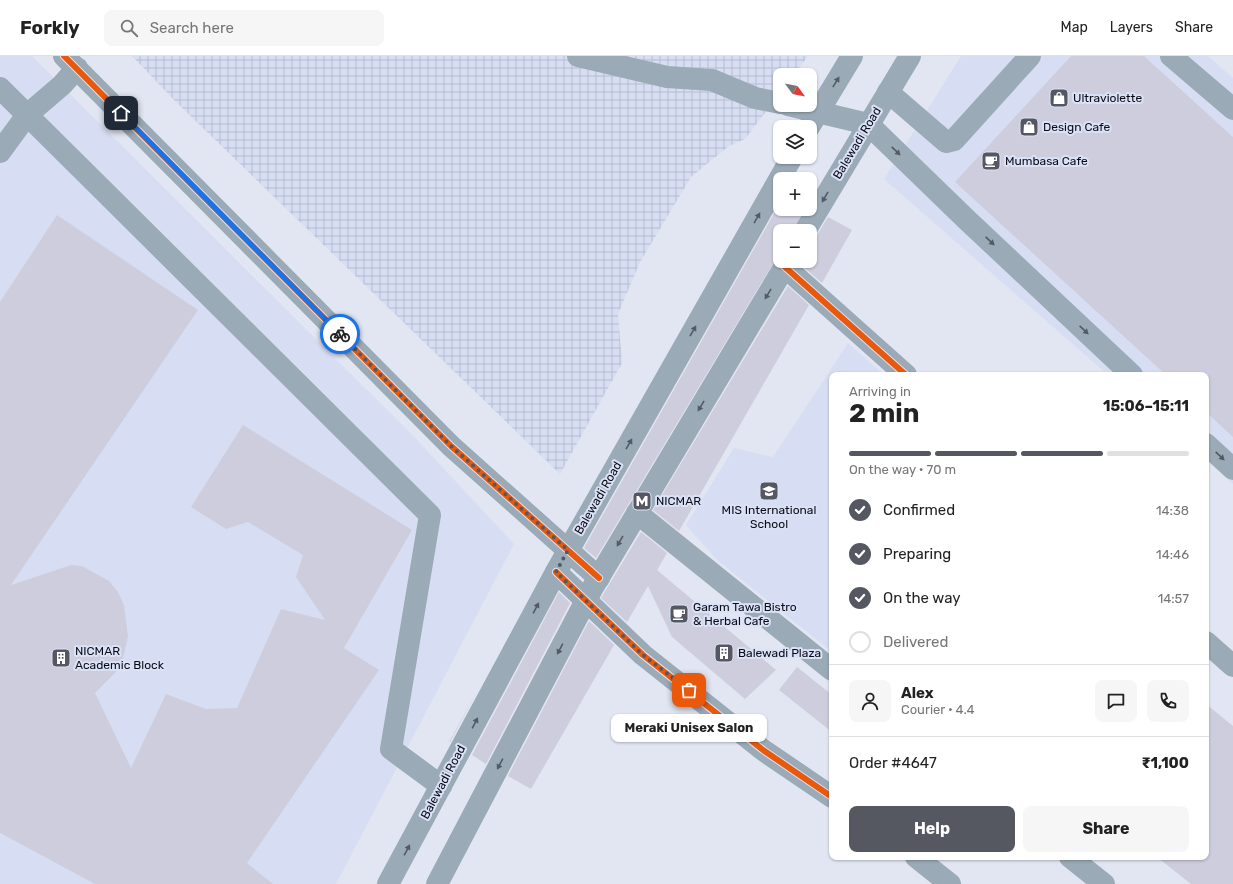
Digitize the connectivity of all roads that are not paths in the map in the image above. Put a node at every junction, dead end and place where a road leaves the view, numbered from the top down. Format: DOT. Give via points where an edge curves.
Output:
graph roads {
  1 [pos="578,56"];
  2 [pos="852,56"];
  3 [pos="910,56"];
  4 [pos="1030,56"];
  5 [pos="1171,56"];
  6 [pos="70,62"];
  7 [pos="0,88"];
  8 [pos="888,92"];
  9 [pos="773,102"];
  10 [pos="1233,109"];
  11 [pos="800,112"];
  12 [pos="27,115"];
  13 [pos="813,119"];
  14 [pos="868,124"];
  15 [pos="0,152"];
  16 [pos="788,164"];
  17 [pos="810,224"];
  18 [pos="784,268"];
  19 [pos="790,268"];
  20 [pos="903,372"];
  21 [pos="1129,372"];
  22 [pos="1209,447"];
  23 [pos="1233,469"];
  24 [pos="637,513"];
  25 [pos="568,550"];
  26 [pos="556,572"];
  27 [pos="599,578"];
  28 [pos="585,602"];
  29 [pos="1209,645"];
  30 [pos="1233,666"];
  31 [pos="829,668"];
  32 [pos="441,786"];
  33 [pos="829,796"];
  34 [pos="920,860"];
  35 [pos="1074,860"];
  36 [pos="388,884"];
  37 [pos="437,884"];
  38 [pos="950,884"];
  39 [pos="1104,884"];
  1 -- 9 [label="street" via="667,76 712,80 755,98"];
  13 -- 2 [label="main road, one-way"];
  3 -- 8 [label="main road, Balewadi Road"];
  4 -- 8 [label="street" via="954,140 946,142"];
  5 -- 10 [label="street"];
  6 -- 12 [label="street" via="62,85"];
  6 -- 25 [label="street" via="451,446"];
  7 -- 12 [label="street"];
  8 -- 14 [label="main road, Balewadi Road"];
  11 -- 13 [label="street"];
  12 -- 15 [label="street"];
  12 -- 32 [label="street" via="430,515 391,749"];
  13 -- 14 [label="street"];
  14 -- 17 [label="main road, Balewadi Road, one-way"];
  14 -- 21 [label="street, one-way"];
  25 -- 16 [label="main road, Balewadi Road, one-way"];
  18 -- 24 [label="main road, one-way"];
  19 -- 20 [label="street"];
  22 -- 23 [label="street, one-way"];
  24 -- 27 [label="main road, one-way"];
  24 -- 31 [label="street"];
  25 -- 26 [label="main road, Balewadi Road"];
  25 -- 27 [label="street"];
  26 -- 28 [label="street"];
  32 -- 26 [label="main road, Balewadi Road, one-way"];
  27 -- 28 [label="main road"];
  28 -- 33 [label="street" via="643,655 763,750"];
  28 -- 37 [label="main road, one-way"];
  29 -- 30 [label="street"];
  36 -- 32 [label="main road, Balewadi Road, one-way"];
  34 -- 38 [label="street"];
  35 -- 39 [label="street"];
}
